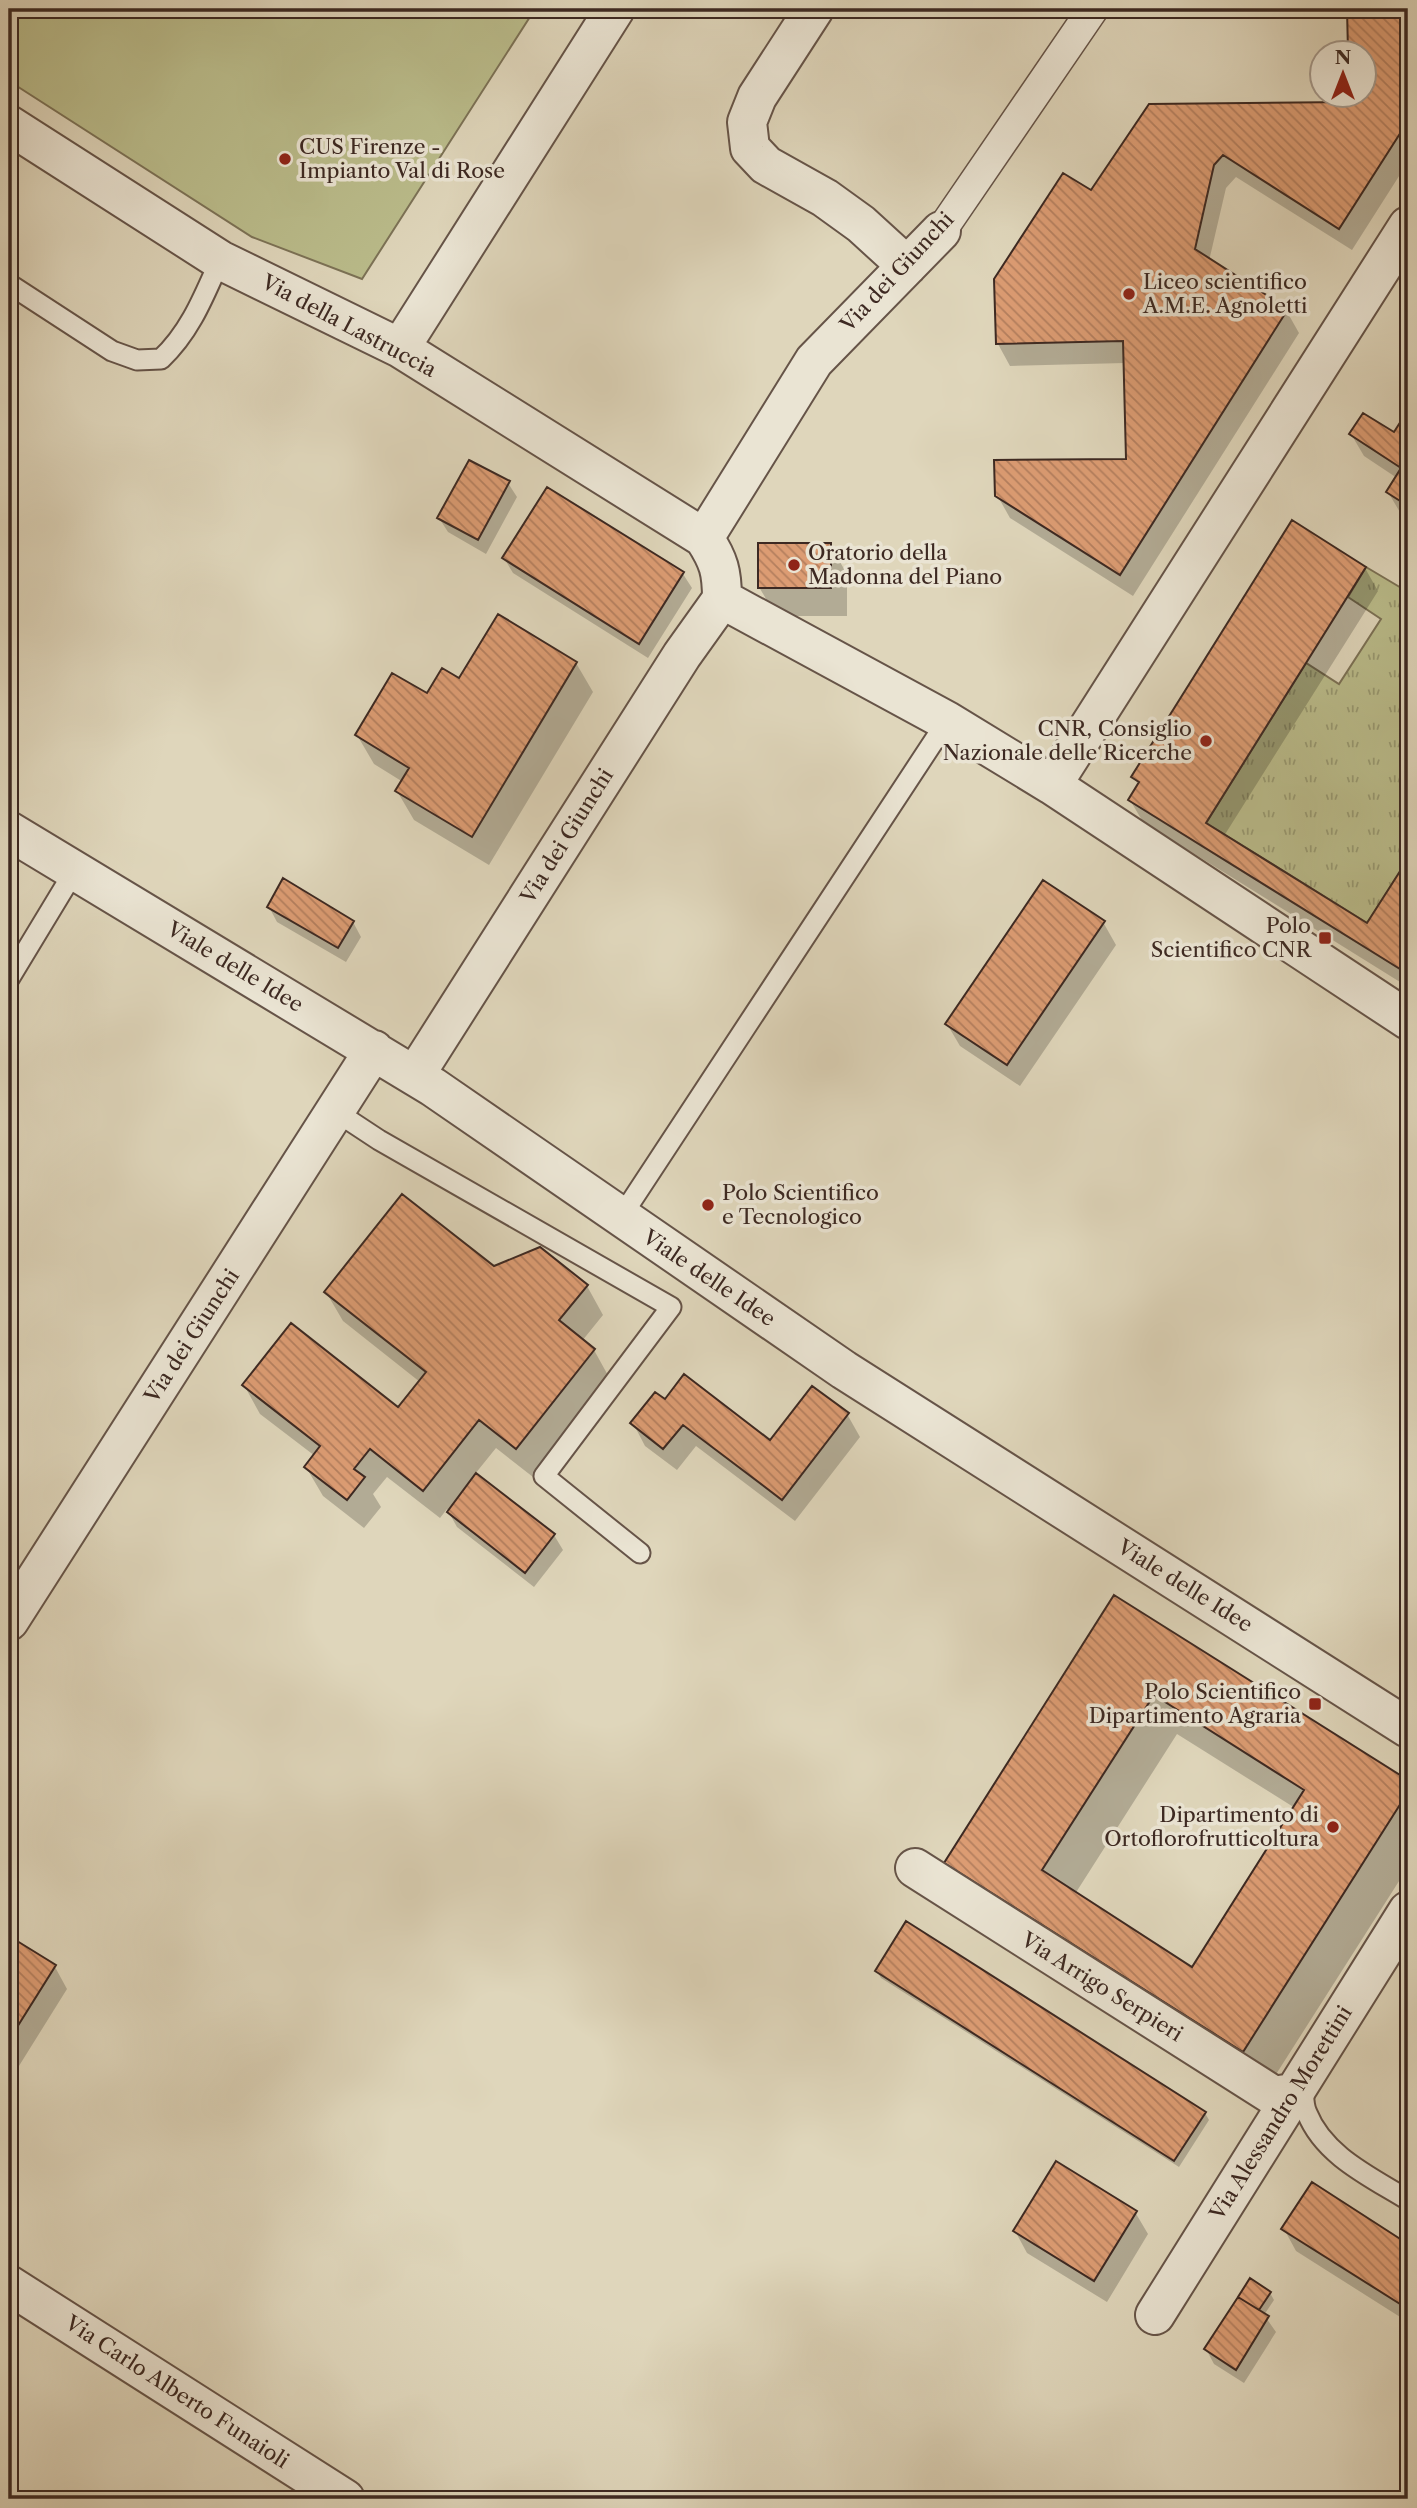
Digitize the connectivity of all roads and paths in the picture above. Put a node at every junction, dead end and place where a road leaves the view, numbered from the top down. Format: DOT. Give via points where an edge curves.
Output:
graph roads {
  1 [pos="615,9"];
  2 [pos="814,9"];
  3 [pos="1093,9"];
  4 [pos="9,125"];
  5 [pos="1408,226"];
  6 [pos="941,231"];
  7 [pos="220,260"];
  8 [pos="906,266"];
  9 [pos="9,284"];
  10 [pos="400,348"];
  11 [pos="706,535"];
  12 [pos="722,599"];
  13 [pos="947,721"];
  14 [pos="1052,785"];
  15 [pos="9,831"];
  16 [pos="75,870"];
  17 [pos="9,979"];
  18 [pos="1408,1020"];
  19 [pos="373,1050"];
  20 [pos="415,1075"];
  21 [pos="335,1111"];
  22 [pos="621,1217"];
  23 [pos="640,1552"];
  24 [pos="9,1621"];
  25 [pos="1408,1728"];
  26 [pos="915,1868"];
  27 [pos="1408,1911"];
  28 [pos="1297,2086"];
  29 [pos="1408,2200"];
  30 [pos="9,2285"];
  31 [pos="1155,2315"];
  32 [pos="345,2499"];
  1 -- 10 [label="street"];
  2 -- 8 [label="street" via="757,97 747,122 750,148 766,165 861,224"];
  3 -- 6 [label="street, Via dei Giunchi"];
  4 -- 7 [label="street, Via della Lastruccia"];
  5 -- 14 [label="street"];
  6 -- 8 [label="street, Via dei Giunchi"];
  7 -- 9 [label="lane" via="187,328 162,359 137,360 112,351"];
  7 -- 10 [label="street, Via della Lastruccia"];
  8 -- 11 [label="street, Via dei Giunchi" via="814,361"];
  10 -- 11 [label="street, Via della Lastruccia"];
  11 -- 12 [label="street" via="722,574"];
  12 -- 13 [label="street"];
  12 -- 20 [label="street, Via dei Giunchi"];
  13 -- 14 [label="street"];
  13 -- 22 [label="lane"];
  14 -- 18 [label="street"];
  15 -- 16 [label="street, Viale delle Idee"];
  16 -- 17 [label="lane"];
  16 -- 19 [label="street, Viale delle Idee"];
  19 -- 20 [label="street, Viale delle Idee"];
  19 -- 21 [label="street, Via dei Giunchi"];
  20 -- 22 [label="street, Viale delle Idee"];
  21 -- 23 [label="lane" via="671,1307 544,1476"];
  21 -- 24 [label="street, Via dei Giunchi"];
  22 -- 25 [label="street, Viale delle Idee" via="856,1377"];
  26 -- 28 [label="street, Via Arrigo Serpieri" via="1274,2096"];
  27 -- 28 [label="street, Via Alessandro Morettini"];
  28 -- 29 [label="lane" via="1316,2132 1332,2150"];
  28 -- 31 [label="street, Via Alessandro Morettini"];
  30 -- 32 [label="street, Via Carlo Alberto Funaioli"];
}
